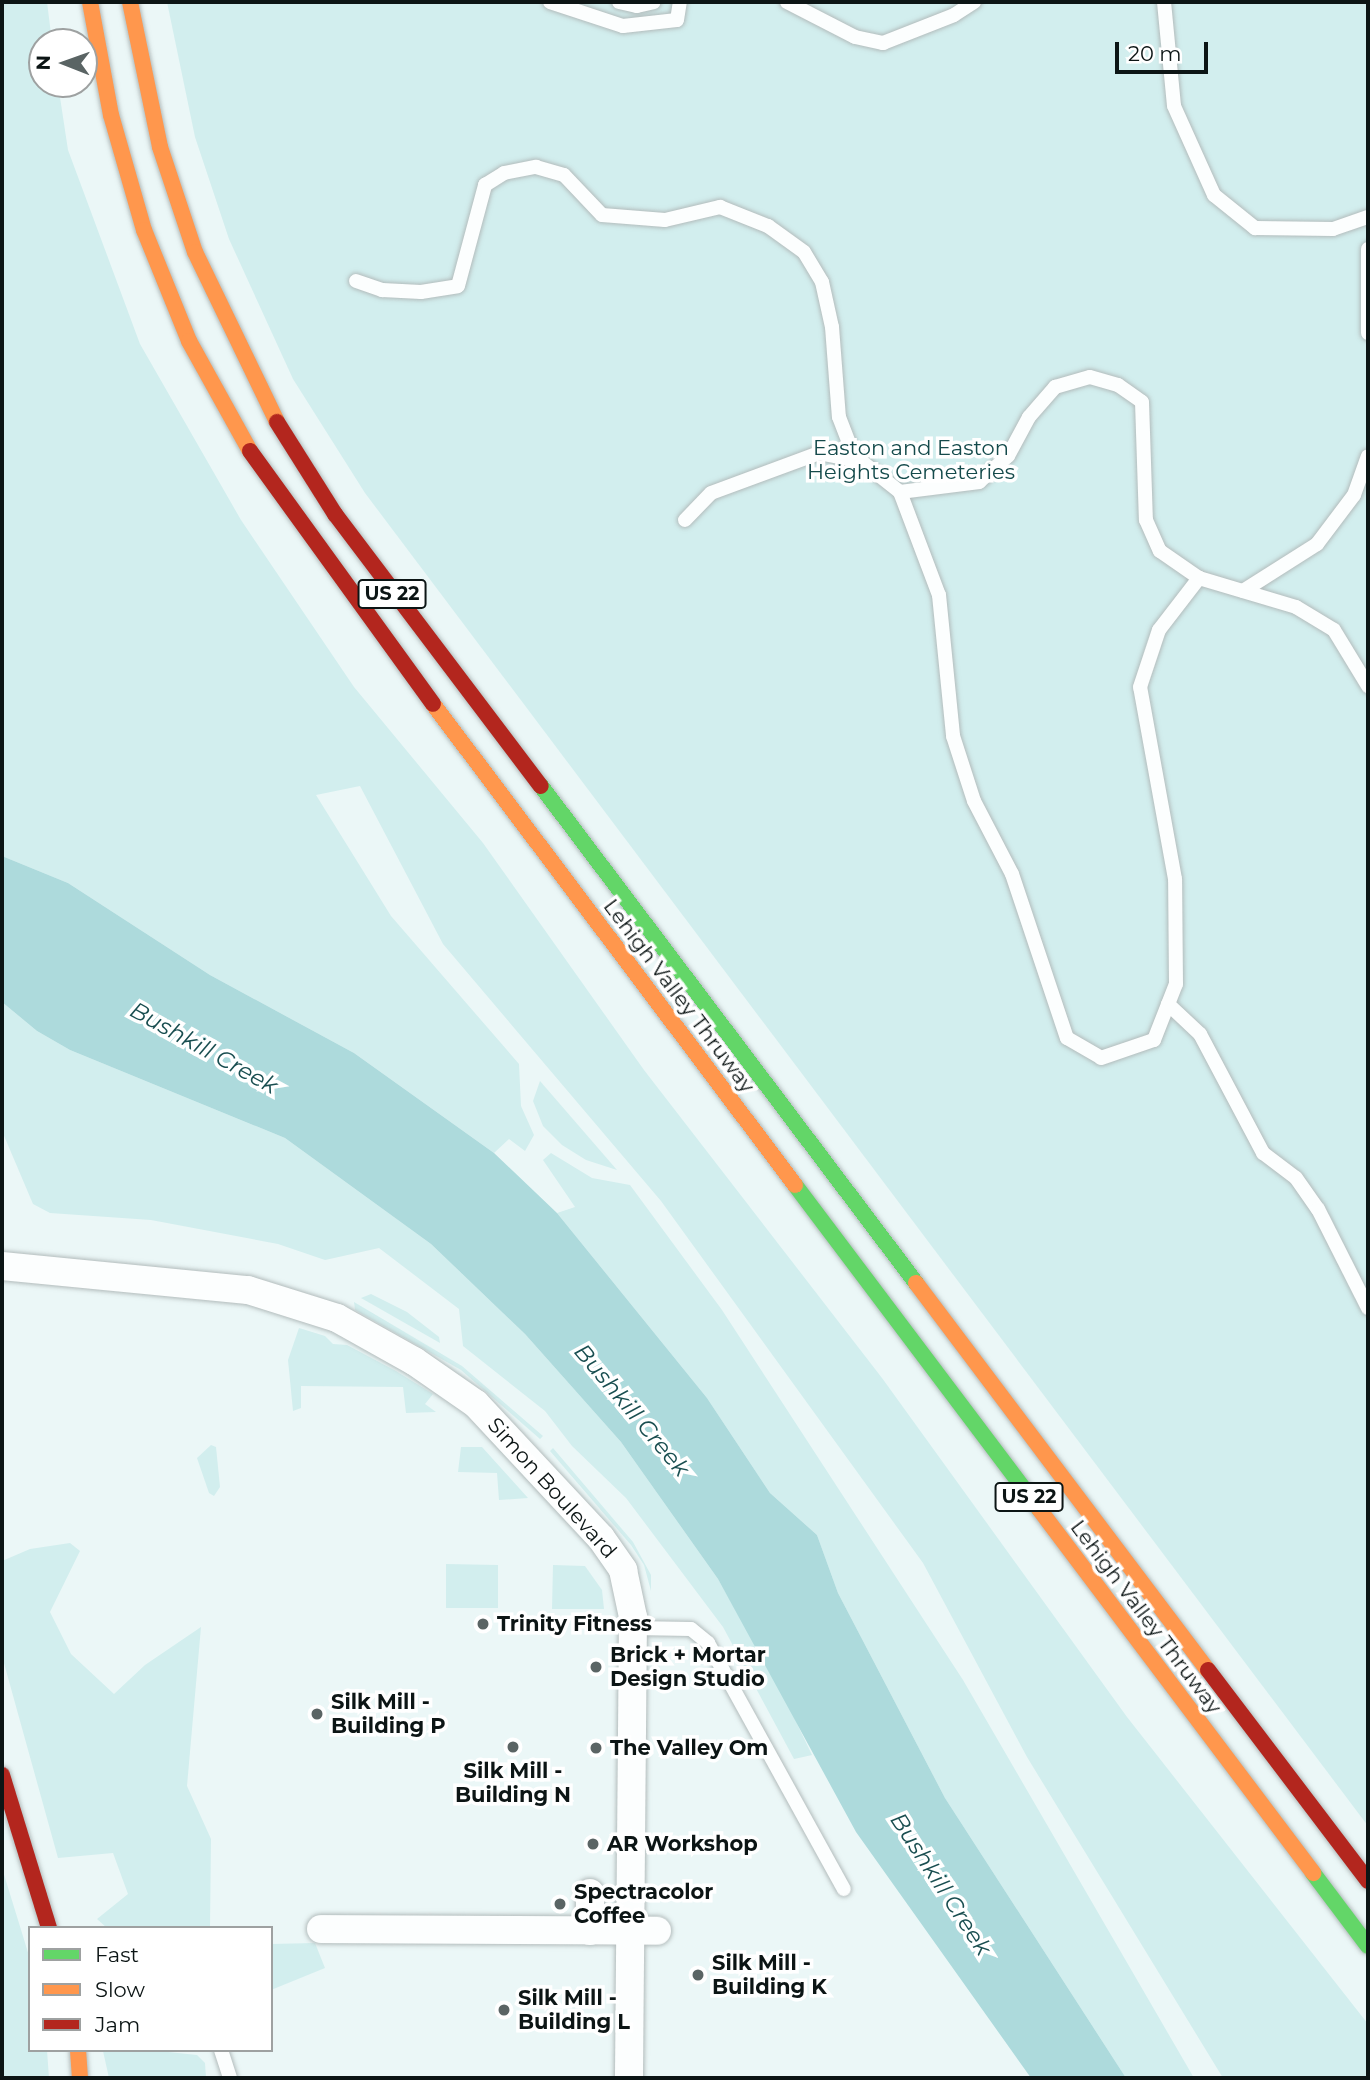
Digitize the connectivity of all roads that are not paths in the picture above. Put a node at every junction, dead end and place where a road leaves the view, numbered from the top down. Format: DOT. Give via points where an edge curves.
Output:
graph roads {
  1 [pos="90,2"];
  2 [pos="130,2"];
  3 [pos="550,2"];
  4 [pos="619,2"];
  5 [pos="654,2"];
  6 [pos="680,2"];
  7 [pos="787,2"];
  8 [pos="974,2"];
  9 [pos="1164,2"];
  10 [pos="1368,216"];
  11 [pos="1368,249"];
  12 [pos="356,281"];
  13 [pos="1368,332"];
  14 [pos="1368,456"];
  15 [pos="861,461"];
  16 [pos="900,492"];
  17 [pos="685,520"];
  18 [pos="1199,578"];
  19 [pos="1243,591"];
  20 [pos="1368,686"];
  21 [pos="1168,1004"];
  22 [pos="2,1266"];
  23 [pos="1368,1308"];
  24 [pos="633,1628"];
  25 [pos="2,1775"];
  26 [pos="1368,1881"];
  27 [pos="844,1889"];
  28 [pos="590,1893"];
  29 [pos="48,1926"];
  30 [pos="321,1929"];
  31 [pos="590,1931"];
  32 [pos="644,1931"];
  33 [pos="1368,1946"];
  34 [pos="78,2052"];
  35 [pos="222,2052"];
  36 [pos="80,2078"];
  37 [pos="230,2078"];
  38 [pos="629,2078"];
  1 -- 33 [label="main road, Lehigh Valley Thruway / US 22" via="111,115 144,230 189,341 255,460 359,606"];
  2 -- 26 [label="main road, Lehigh Valley Thruway / US 22" via="157,136 195,253 261,397 335,514"];
  3 -- 6 [label="lane" via="623,26 677,20"];
  4 -- 5 [label="lane" via="637,6"];
  7 -- 8 [label="lane" via="855,37 883,44"];
  9 -- 10 [label="lane" via="1174,106 1214,195 1255,228 1333,229"];
  11 -- 13 [label="lane"];
  12 -- 15 [label="lane" via="382,290 421,292 458,286 485,185 504,173 536,167 564,174 602,215 665,220 720,206 768,226 804,252 822,282 832,327 839,417"];
  14 -- 19 [label="lane" via="1354,495 1317,544"];
  15 -- 16 [label="lane"];
  15 -- 17 [label="lane" via="819,453 711,493"];
  16 -- 18 [label="lane" via="979,482 1008,456 1029,416 1055,387 1090,377 1118,385 1142,402 1146,520 1160,551"];
  16 -- 21 [label="lane" via="939,595 953,736 974,800 1015,882 1067,1038 1101,1058 1154,1040"];
  18 -- 19 [label="lane"];
  18 -- 21 [label="lane" via="1159,630 1140,687 1175,879 1176,984"];
  19 -- 20 [label="lane" via="1296,607 1334,630"];
  21 -- 23 [label="lane" via="1200,1034 1263,1153 1296,1178 1318,1209"];
  22 -- 24 [label="street, Simon Boulevard" via="248,1290 337,1318 414,1361 476,1404 601,1538 623,1570"];
  24 -- 27 [label="lane" via="691,1629 708,1643"];
  24 -- 32 [label="street, Simon Boulevard"];
  25 -- 29 [label="main road"];
  28 -- 31 [label="street"];
  30 -- 31 [label="street"];
  31 -- 32 [label="street"];
  32 -- 38 [label="street, Simon Boulevard"];
  34 -- 36 [label="main road"];
  35 -- 37 [label="lane"];
}
